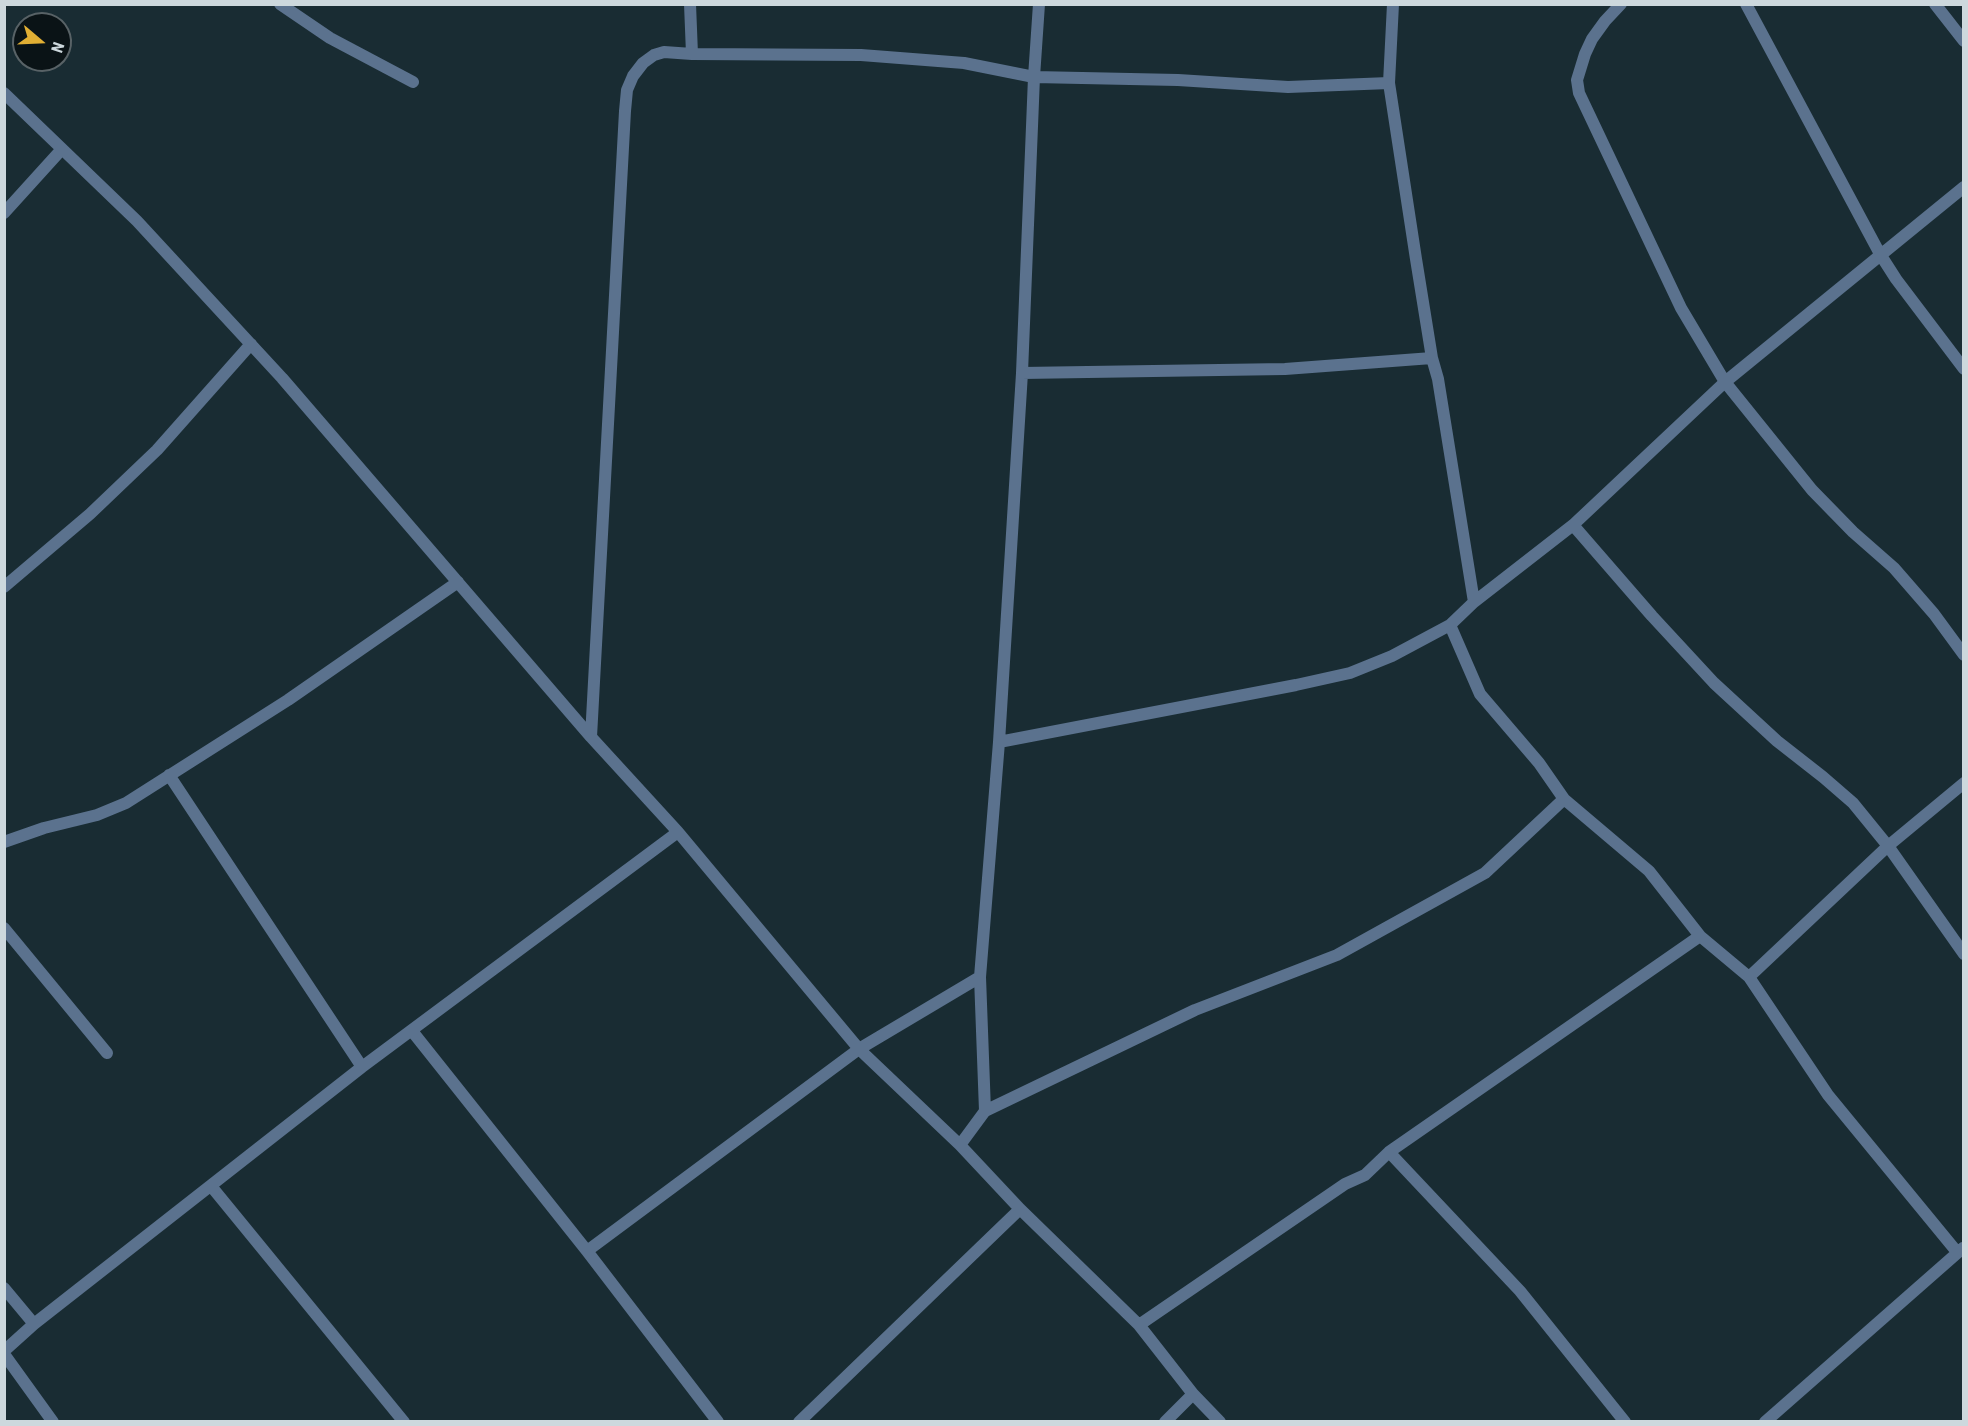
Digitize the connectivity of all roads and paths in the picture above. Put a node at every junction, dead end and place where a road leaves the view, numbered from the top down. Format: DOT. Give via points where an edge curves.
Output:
graph roads {
  1 [pos="280,4"];
  2 [pos="690,4"];
  3 [pos="1039,4"];
  4 [pos="1393,4"];
  5 [pos="1621,4"];
  6 [pos="1746,4"];
  7 [pos="1935,4"];
  8 [pos="1964,41"];
  9 [pos="692,54"];
  10 [pos="1034,77"];
  11 [pos="413,82"];
  12 [pos="1389,83"];
  13 [pos="4,93"];
  14 [pos="62,149"];
  15 [pos="1964,187"];
  16 [pos="4,213"];
  17 [pos="1880,254"];
  18 [pos="251,344"];
  19 [pos="1432,358"];
  20 [pos="1964,369"];
  21 [pos="1022,373"];
  22 [pos="1725,382"];
  23 [pos="1573,525"];
  24 [pos="458,582"];
  25 [pos="4,586"];
  26 [pos="1474,602"];
  27 [pos="1450,625"];
  28 [pos="1964,655"];
  29 [pos="591,736"];
  30 [pos="999,742"];
  31 [pos="169,775"];
  32 [pos="1964,783"];
  33 [pos="1564,799"];
  34 [pos="678,832"];
  35 [pos="4,842"];
  36 [pos="1888,846"];
  37 [pos="4,928"];
  38 [pos="1700,936"];
  39 [pos="1964,954"];
  40 [pos="980,977"];
  41 [pos="1749,977"];
  42 [pos="412,1031"];
  43 [pos="859,1049"];
  44 [pos="107,1053"];
  45 [pos="362,1067"];
  46 [pos="984,1111"];
  47 [pos="960,1145"];
  48 [pos="1389,1152"];
  49 [pos="211,1185"];
  50 [pos="1020,1209"];
  51 [pos="1960,1250"];
  52 [pos="587,1251"];
  53 [pos="4,1288"];
  54 [pos="34,1324"];
  55 [pos="1139,1325"];
  56 [pos="4,1352"];
  57 [pos="1193,1394"];
  58 [pos="54,1422"];
  59 [pos="404,1422"];
  60 [pos="718,1422"];
  61 [pos="799,1422"];
  62 [pos="1165,1422"];
  63 [pos="1220,1422"];
  64 [pos="1625,1422"];
  65 [pos="1765,1422"];
  1 -- 11 [label="street" via="330,38"];
  2 -- 9 [label="street"];
  3 -- 10 [label="street"];
  4 -- 12 [label="street"];
  5 -- 22 [label="street" via="1592,39 1585,54 1577,80 1580,93 1681,308"];
  6 -- 17 [label="street"];
  7 -- 8 [label="street"];
  9 -- 10 [label="street" via="861,55 964,63"];
  9 -- 29 [label="street" via="654,55 643,63 627,90"];
  10 -- 12 [label="street" via="1288,87"];
  10 -- 21 [label="street"];
  12 -- 19 [label="street"];
  13 -- 14 [label="street"];
  14 -- 16 [label="street"];
  14 -- 18 [label="street" via="137,221"];
  15 -- 17 [label="street"];
  17 -- 20 [label="street"];
  17 -- 22 [label="street"];
  18 -- 24 [label="street"];
  18 -- 25 [label="street" via="157,450 90,514"];
  19 -- 21 [label="street" via="1285,369"];
  19 -- 26 [label="street"];
  21 -- 30 [label="street"];
  22 -- 23 [label="street"];
  22 -- 28 [label="street" via="1812,490 1894,568"];
  23 -- 26 [label="street"];
  23 -- 36 [label="street" via="1714,683 1853,803"];
  24 -- 29 [label="street"];
  24 -- 31 [label="street" via="288,700"];
  26 -- 27 [label="street"];
  27 -- 30 [label="street" via="1350,673"];
  27 -- 33 [label="street" via="1480,694"];
  29 -- 34 [label="street"];
  30 -- 40 [label="street"];
  31 -- 35 [label="street" via="126,803"];
  31 -- 45 [label="street"];
  32 -- 36 [label="street"];
  33 -- 38 [label="street" via="1649,871"];
  33 -- 46 [label="street" via="1485,873 1337,955 1195,1010"];
  34 -- 42 [label="street"];
  34 -- 43 [label="street"];
  36 -- 39 [label="street"];
  36 -- 41 [label="street"];
  37 -- 44 [label="street"];
  38 -- 41 [label="street"];
  38 -- 48 [label="street"];
  40 -- 43 [label="street"];
  40 -- 46 [label="street"];
  41 -- 51 [label="street" via="1828,1095"];
  42 -- 45 [label="street"];
  42 -- 52 [label="street"];
  43 -- 47 [label="street"];
  43 -- 52 [label="street"];
  45 -- 49 [label="street"];
  46 -- 47 [label="street"];
  47 -- 50 [label="street"];
  48 -- 55 [label="street" via="1365,1175 1345,1184"];
  48 -- 64 [label="street" via="1520,1291"];
  49 -- 54 [label="street"];
  49 -- 59 [label="street"];
  50 -- 55 [label="street"];
  50 -- 61 [label="street"];
  51 -- 65 [label="street"];
  52 -- 60 [label="street"];
  53 -- 54 [label="street"];
  54 -- 56 [label="street"];
  55 -- 57 [label="street"];
  56 -- 58 [label="street"];
  57 -- 62 [label="street"];
  57 -- 63 [label="street"];
}
